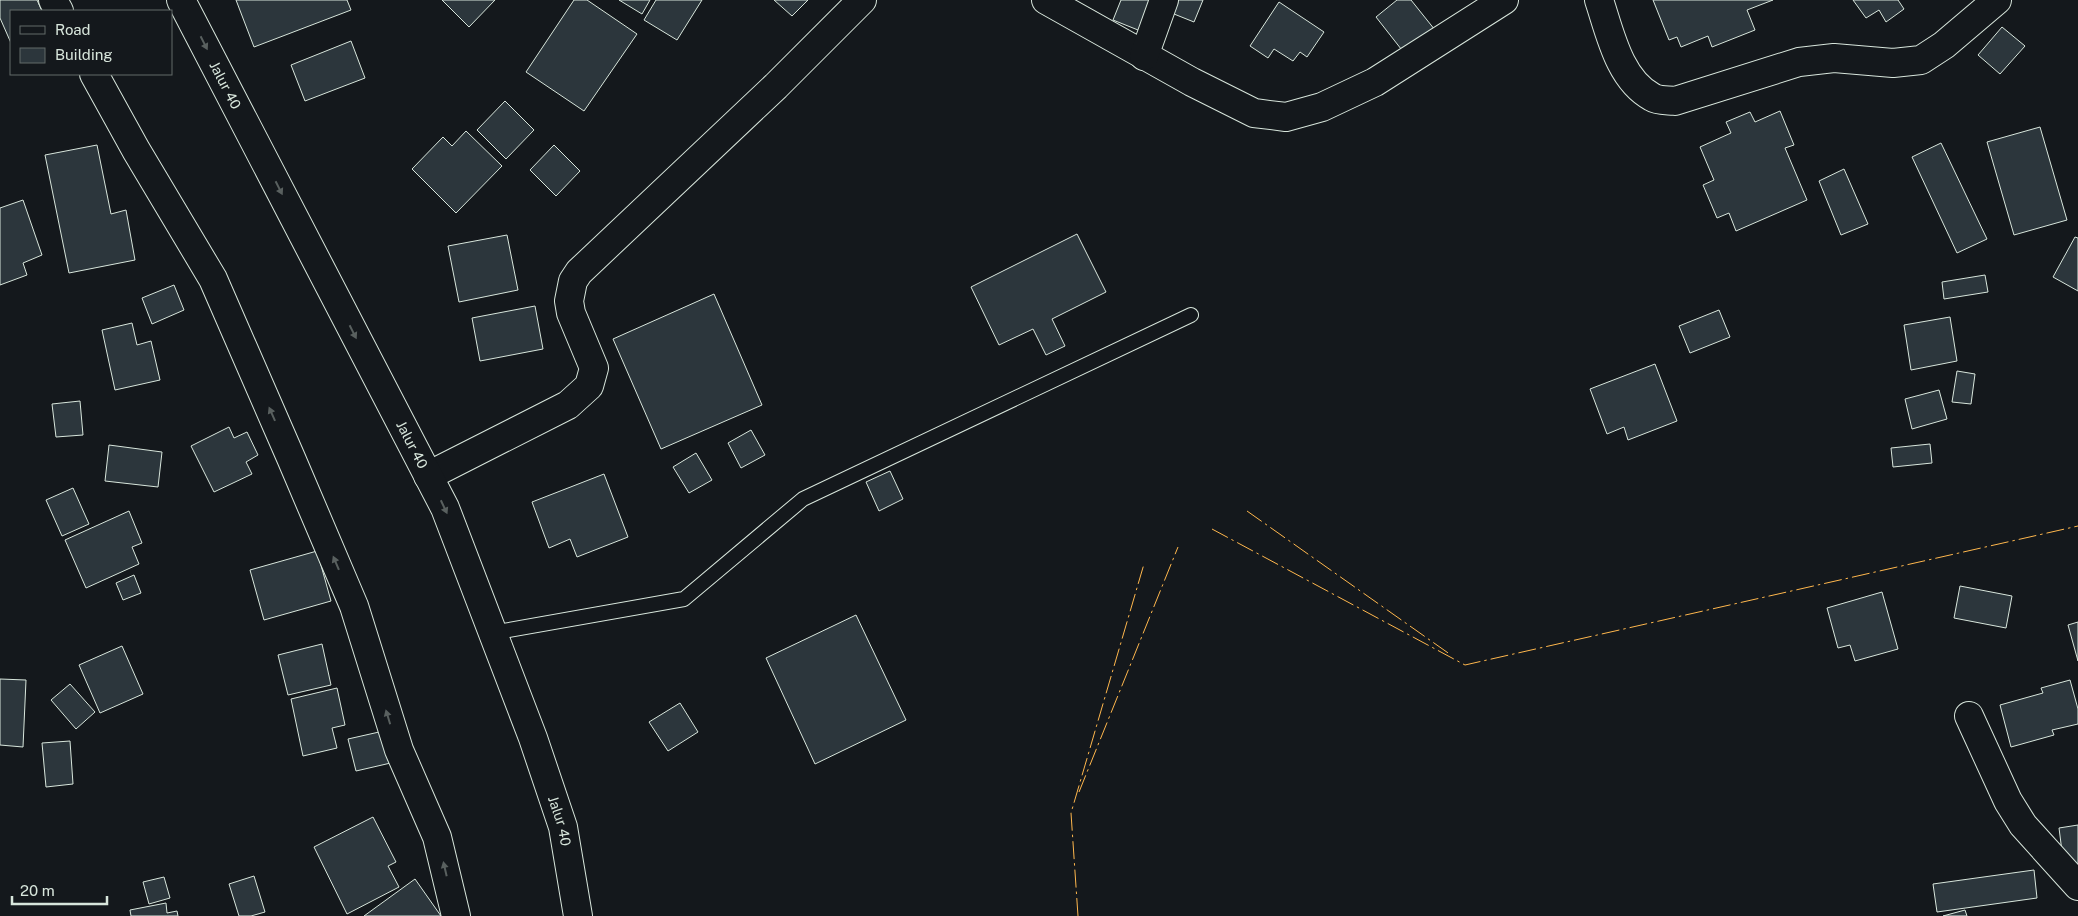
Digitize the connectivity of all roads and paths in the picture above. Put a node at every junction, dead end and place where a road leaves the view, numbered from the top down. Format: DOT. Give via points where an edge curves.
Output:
graph roads {
  1 [pos="181,0"];
  2 [pos="862,0"];
  3 [pos="1046,0"];
  4 [pos="1164,0"];
  5 [pos="1504,0"];
  6 [pos="1599,0"];
  7 [pos="1997,0"];
  8 [pos="1144,56"];
  9 [pos="95,75"];
  10 [pos="1191,315"];
  11 [pos="428,476"];
  12 [pos="492,633"];
  13 [pos="1969,716"];
  14 [pos="2078,886"];
  15 [pos="456,916"];
  16 [pos="578,916"];
  1 -- 11 [label="main road, Jalur 40, one-way"];
  2 -- 11 [label="main road" via="573,280 569,301 571,312 594,368 589,386 568,405"];
  3 -- 8 [label="main road"];
  4 -- 8 [label="main road"];
  5 -- 8 [label="main road" via="1375,82 1322,107 1286,117 1254,112"];
  6 -- 7 [label="main road" via="1614,46 1637,87 1654,98 1675,101 1799,62 1834,58 1893,64 1921,60 1944,46"];
  15 -- 9 [label="main road, one-way" via="437,837 399,750 354,606 298,475 213,279"];
  10 -- 12 [label="lane" via="802,499 684,599"];
  11 -- 12 [label="main road, Jalur 40, one-way" via="445,508"];
  12 -- 16 [label="main road, Jalur 40" via="563,827"];
  13 -- 14 [label="main road" via="2008,801 2023,825"];
}
